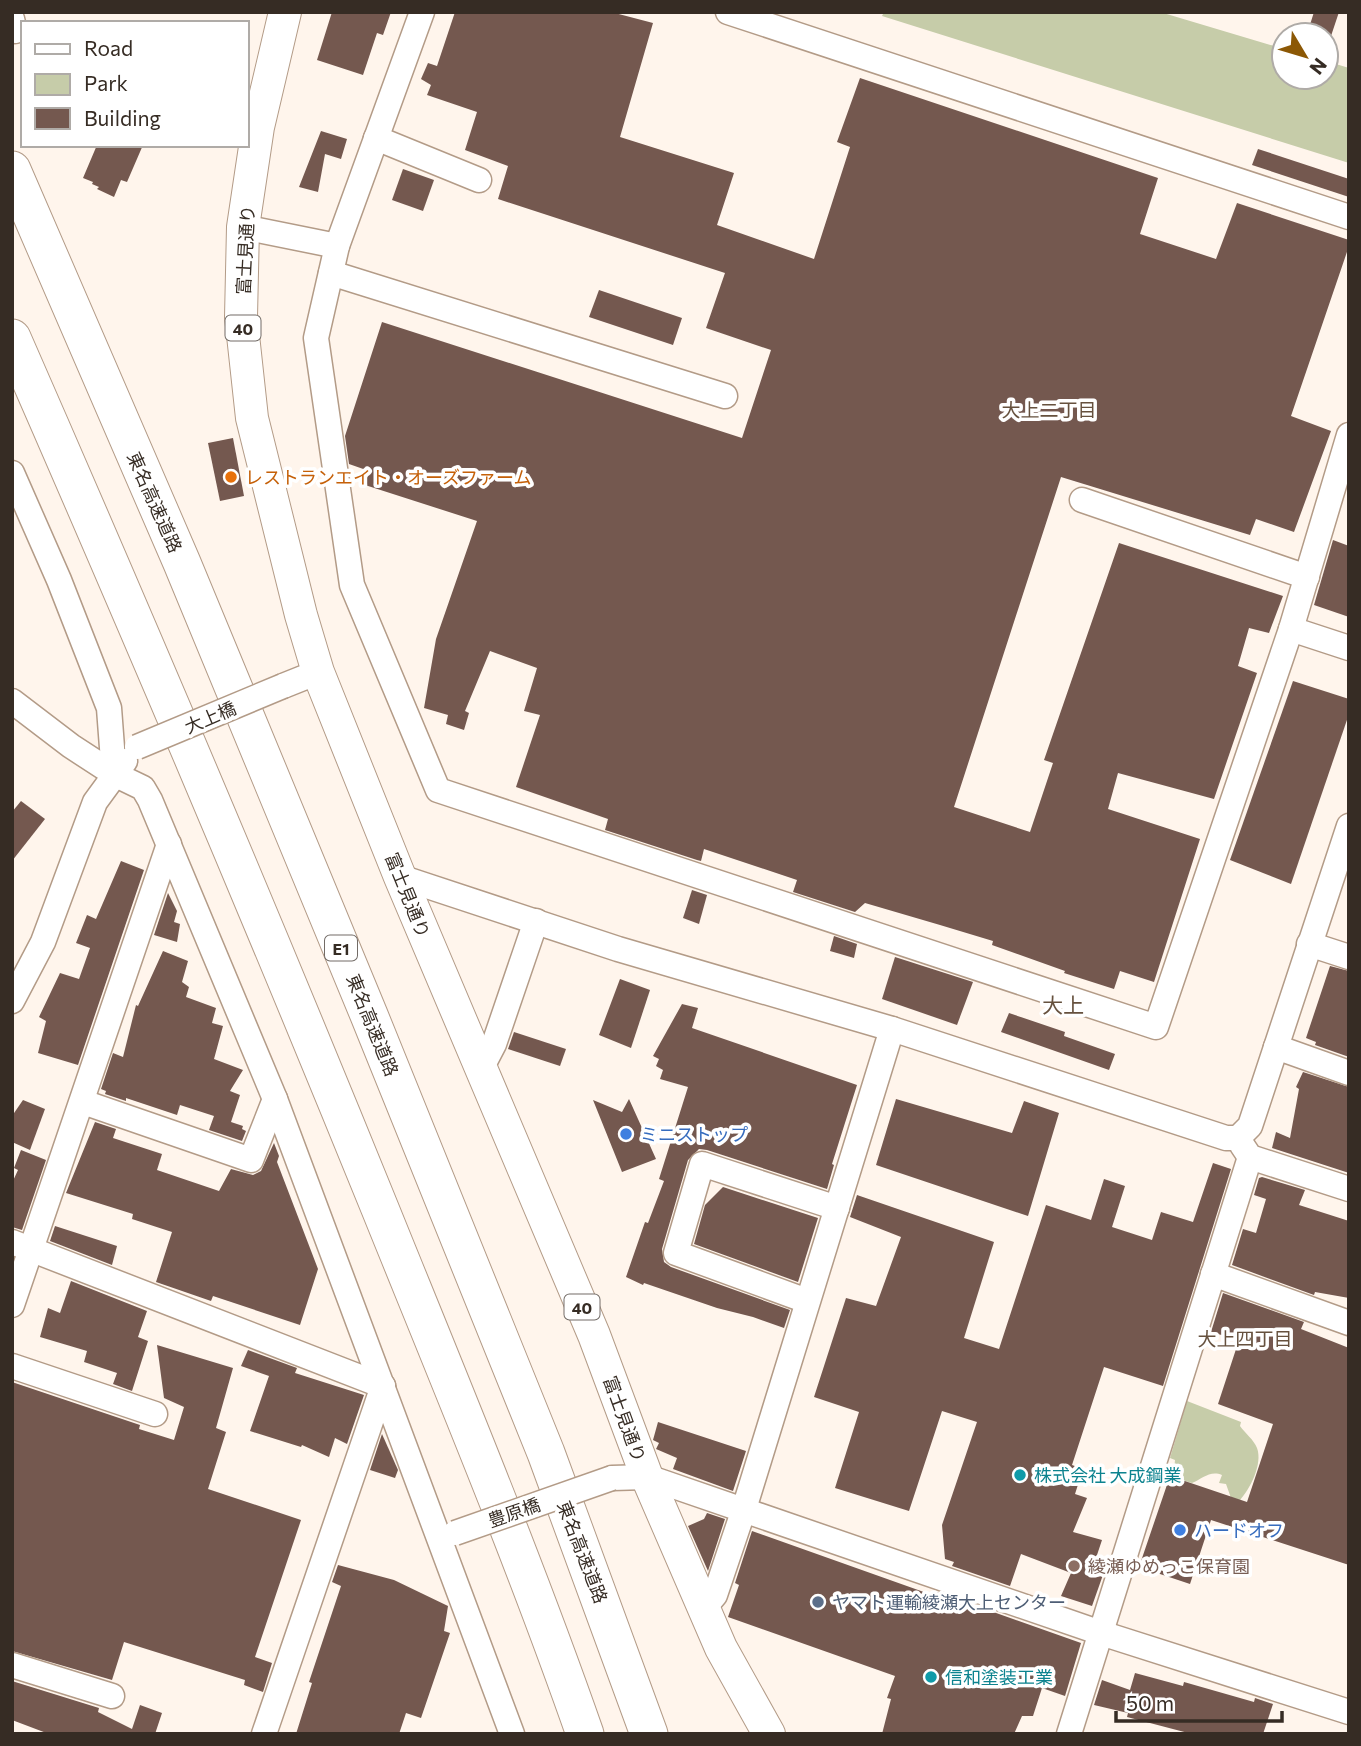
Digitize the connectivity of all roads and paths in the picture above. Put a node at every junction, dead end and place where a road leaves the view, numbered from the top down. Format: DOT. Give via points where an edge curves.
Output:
graph roads {
  1 [pos="285,12"];
  2 [pos="422,12"];
  3 [pos="728,12"];
  4 [pos="253,124"];
  5 [pos="376,138"];
  6 [pos="12,170"];
  7 [pos="479,180"];
  8 [pos="1349,217"];
  9 [pos="243,227"];
  10 [pos="337,246"];
  11 [pos="331,273"];
  12 [pos="12,338"];
  13 [pos="725,396"];
  14 [pos="1349,435"];
  15 [pos="12,473"];
  16 [pos="1082,500"];
  17 [pos="1307,577"];
  18 [pos="1291,629"];
  19 [pos="1349,648"];
  20 [pos="318,672"];
  21 [pos="12,701"];
  22 [pos="114,774"];
  23 [pos="1349,826"];
  24 [pos="169,844"];
  25 [pos="1342,869"];
  26 [pos="400,877"];
  27 [pos="536,921"];
  28 [pos="1309,944"];
  29 [pos="1349,957"];
  30 [pos="12,1001"];
  31 [pos="892,1029"];
  32 [pos="1276,1047"];
  33 [pos="481,1069"];
  34 [pos="1349,1073"];
  35 [pos="275,1099"];
  36 [pos="83,1102"];
  37 [pos="1244,1147"];
  38 [pos="1349,1189"];
  39 [pos="837,1208"];
  40 [pos="21,1246"];
  41 [pos="1213,1274"];
  42 [pos="807,1301"];
  43 [pos="12,1305"];
  44 [pos="1349,1323"];
  45 [pos="12,1366"];
  46 [pos="383,1386"];
  47 [pos="155,1414"];
  48 [pos="647,1477"];
  49 [pos="744,1509"];
  50 [pos="448,1537"];
  51 [pos="704,1608"];
  52 [pos="1101,1633"];
  53 [pos="12,1664"];
  54 [pos="112,1696"];
  55 [pos="1349,1712"];
  56 [pos="264,1734"];
  57 [pos="512,1734"];
  58 [pos="584,1734"];
  59 [pos="649,1734"];
  60 [pos="768,1734"];
  61 [pos="1069,1734"];
  1 -- 4 [label="main road, 富士見通り / 40"];
  2 -- 5 [label="street"];
  3 -- 8 [label="street"];
  4 -- 9 [label="main road, 富士見通り / 40"];
  5 -- 7 [label="street"];
  5 -- 10 [label="street"];
  6 -- 59 [label="highway, 東名高速道路 / E1" via="364,1002 546,1453"];
  9 -- 10 [label="street"];
  9 -- 20 [label="main road, 富士見通り / 40" via="242,317 252,418"];
  10 -- 11 [label="street"];
  11 -- 13 [label="street"];
  11 -- 18 [label="street" via="316,338 352,585 438,790 1156,1027"];
  12 -- 58 [label="highway" via="310,1037 489,1477"];
  14 -- 17 [label="street"];
  15 -- 22 [label="street" via="109,708"];
  16 -- 17 [label="street"];
  17 -- 18 [label="street"];
  18 -- 19 [label="street"];
  20 -- 22 [label="street, 大上橋, bridge" via="136,747"];
  20 -- 26 [label="main road, 富士見通り / 40"];
  21 -- 22 [label="street"];
  22 -- 24 [label="street" via="143,788"];
  22 -- 30 [label="street" via="95,802 43,942"];
  23 -- 25 [label="street"];
  24 -- 35 [label="street"];
  24 -- 36 [label="street"];
  25 -- 28 [label="street"];
  26 -- 27 [label="street"];
  26 -- 33 [label="main road, 富士見通り / 40"];
  27 -- 31 [label="street"];
  27 -- 33 [label="street"];
  28 -- 29 [label="street"];
  28 -- 32 [label="street"];
  31 -- 37 [label="street"];
  31 -- 39 [label="street"];
  32 -- 34 [label="street"];
  32 -- 37 [label="street"];
  33 -- 48 [label="main road, 富士見通り / 40" via="594,1335"];
  35 -- 36 [label="street" via="251,1160"];
  35 -- 46 [label="street"];
  36 -- 40 [label="street"];
  37 -- 38 [label="street"];
  37 -- 41 [label="street"];
  39 -- 42 [label="street"];
  39 -- 42 [label="street" via="702,1164 676,1253"];
  40 -- 43 [label="street"];
  40 -- 46 [label="street"];
  41 -- 44 [label="street"];
  41 -- 52 [label="street"];
  42 -- 49 [label="street"];
  45 -- 47 [label="street"];
  46 -- 50 [label="street"];
  46 -- 56 [label="street"];
  48 -- 49 [label="street, 豊原橋"];
  48 -- 50 [label="street, 豊原橋, bridge" via="612,1478"];
  48 -- 51 [label="main road, 富士見通り / 40"];
  49 -- 51 [label="street" via="715,1595"];
  49 -- 52 [label="street, 豊原橋"];
  50 -- 57 [label="street"];
  51 -- 60 [label="main road, 富士見通り / 40"];
  52 -- 55 [label="street, 豊原橋"];
  52 -- 61 [label="street"];
  53 -- 54 [label="street"];
}
